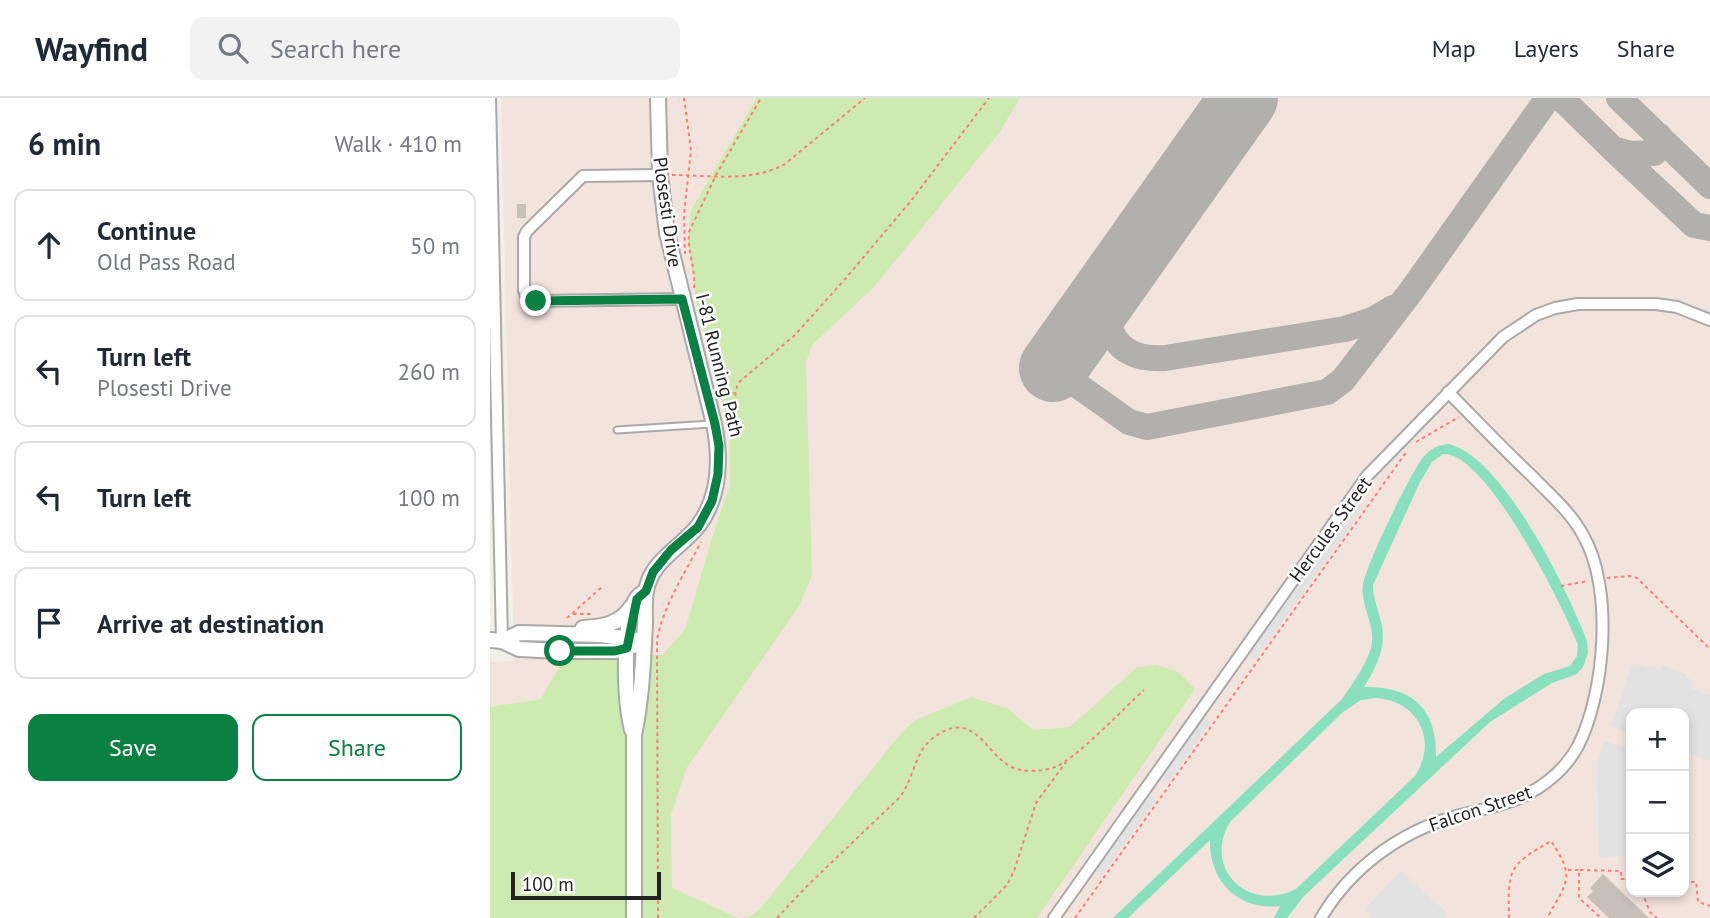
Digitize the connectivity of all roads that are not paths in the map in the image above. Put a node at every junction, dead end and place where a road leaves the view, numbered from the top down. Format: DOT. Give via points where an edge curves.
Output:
graph roads {
  1 [pos="490,98"];
  2 [pos="658,98"];
  3 [pos="660,175"];
  4 [pos="492,242"];
  5 [pos="688,295"];
  6 [pos="1710,320"];
  7 [pos="1448,392"];
  8 [pos="493,395"];
  9 [pos="715,424"];
  10 [pos="617,430"];
  11 [pos="495,509"];
  12 [pos="641,595"];
  13 [pos="562,634"];
  14 [pos="496,640"];
  15 [pos="628,643"];
  16 [pos="643,643"];
  17 [pos="634,735"];
  18 [pos="634,918"];
  19 [pos="1054,918"];
  20 [pos="1321,918"];
  1 -- 4 [label="street"];
  2 -- 3 [label="street, Plosesti Drive"];
  3 -- 5 [label="street, Plosesti Drive" via="667,233"];
  3 -- 5 [label="street" via="583,176 527,231 524,290 536,301"];
  4 -- 8 [label="street"];
  5 -- 9 [label="street, Plosesti Drive"];
  6 -- 7 [label="street, Hercules Street" via="1656,304 1555,308 1503,337"];
  7 -- 19 [label="street, Hercules Street" via="1367,476"];
  7 -- 20 [label="street, Falcon Street" via="1568,513 1589,547 1599,579 1599,680 1577,747 1550,780 1523,796 1432,824 1394,843 1351,879"];
  8 -- 11 [label="street"];
  9 -- 10 [label="lane"];
  9 -- 12 [label="street, Plosesti Drive" via="718,474 712,501 698,527 671,550"];
  11 -- 14 [label="street"];
  12 -- 13 [label="street" via="627,615 613,624"];
  12 -- 15 [label="street, Plosesti Drive"];
  12 -- 16 [label="street, Plosesti Drive"];
  13 -- 14 [label="street" via="519,633"];
  13 -- 15 [label="street"];
  14 -- 15 [label="street" via="519,649 615,651"];
  15 -- 16 [label="street"];
  15 -- 17 [label="street, Plosesti Drive" via="627,711"];
  16 -- 17 [label="street, Plosesti Drive"];
  17 -- 18 [label="street, Plosesti Drive"];
}
